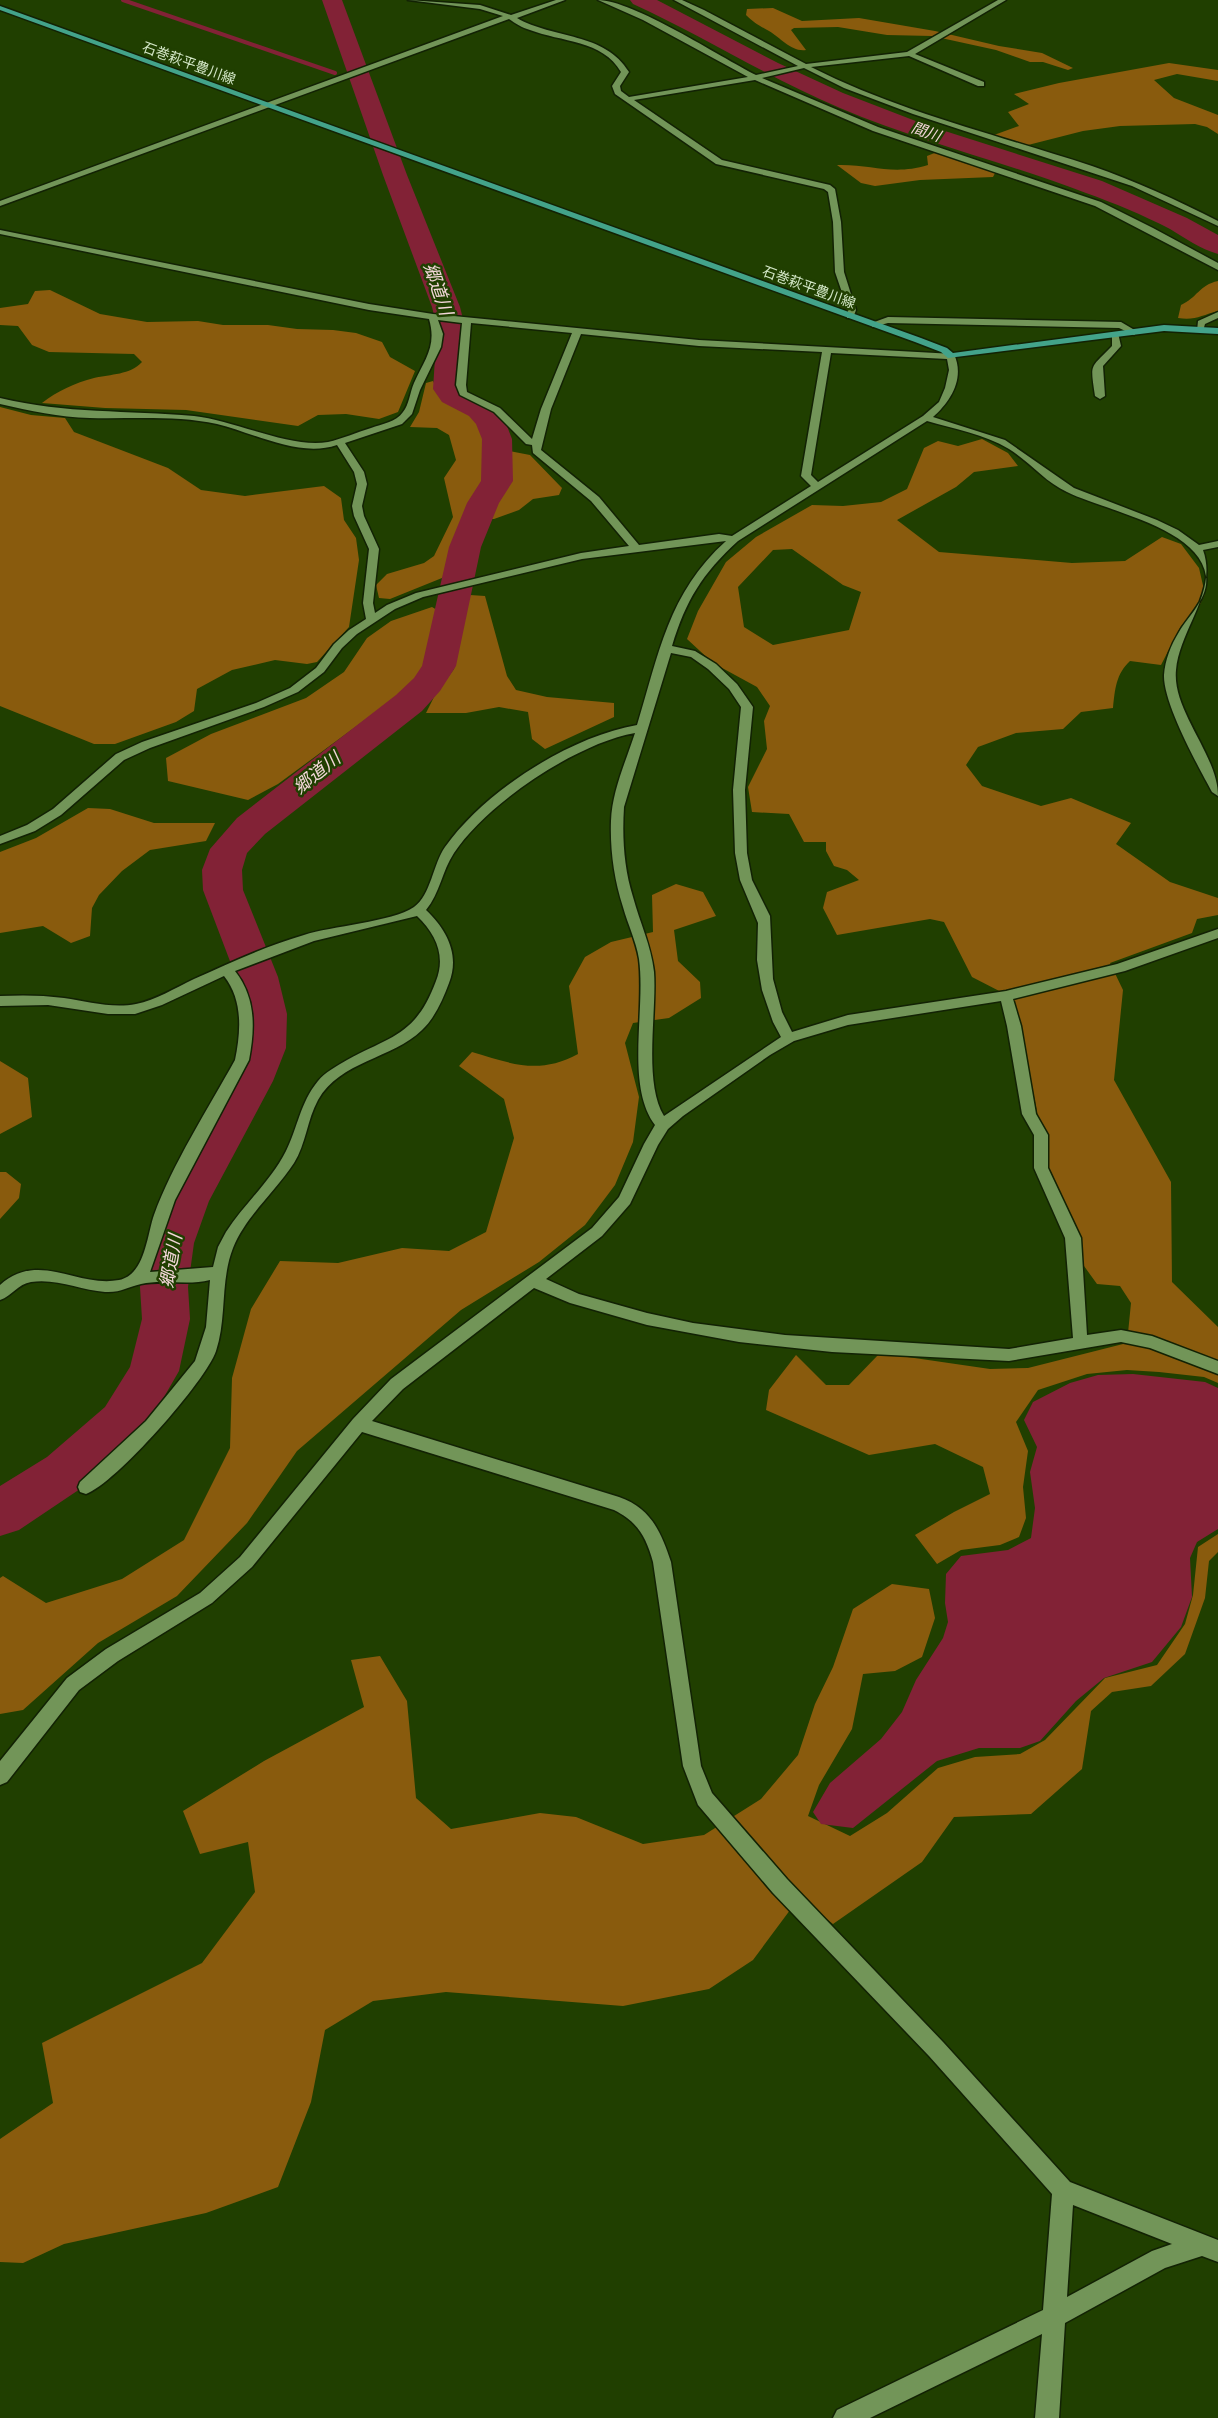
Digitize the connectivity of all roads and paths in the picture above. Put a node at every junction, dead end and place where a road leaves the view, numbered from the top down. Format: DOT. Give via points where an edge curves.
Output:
graph roads {
  1 [pos="411,0"];
  2 [pos="562,0"];
  3 [pos="601,0"];
  4 [pos="676,0"];
  5 [pos="1004,0"];
  6 [pos="0,8"];
  7 [pos="510,17"];
  8 [pos="910,54"];
  9 [pos="802,66"];
  10 [pos="756,77"];
  11 [pos="981,84"];
  12 [pos="628,99"];
  13 [pos="267,105"];
  14 [pos="0,204"];
  15 [pos="1218,224"];
  16 [pos="0,232"];
  17 [pos="1218,267"];
  18 [pos="1218,315"];
  19 [pos="850,316"];
  20 [pos="436,318"];
  21 [pos="463,321"];
  22 [pos="873,324"];
  23 [pos="1200,329"];
  24 [pos="1218,331"];
  25 [pos="1134,332"];
  26 [pos="578,333"];
  27 [pos="1115,335"];
  28 [pos="827,351"];
  29 [pos="951,356"];
  30 [pos="1101,396"];
  31 [pos="0,401"];
  32 [pos="926,418"];
  33 [pos="340,442"];
  34 [pos="536,442"];
  35 [pos="816,486"];
  36 [pos="734,539"];
  37 [pos="1218,544"];
  38 [pos="636,548"];
  39 [pos="1198,548"];
  40 [pos="1215,574"];
  41 [pos="371,619"];
  42 [pos="667,649"];
  43 [pos="642,728"];
  44 [pos="1218,792"];
  45 [pos="0,840"];
  46 [pos="419,911"];
  47 [pos="1218,933"];
  48 [pos="230,968"];
  49 [pos="1006,996"];
  50 [pos="0,1001"];
  51 [pos="789,1038"];
  52 [pos="663,1125"];
  53 [pos="218,1271"];
  54 [pos="145,1278"];
  55 [pos="534,1280"];
  56 [pos="0,1294"];
  57 [pos="1082,1342"];
  58 [pos="1218,1368"];
  59 [pos="359,1424"];
  60 [pos="86,1487"];
  61 [pos="0,1776"];
  62 [pos="1063,2190"];
  63 [pos="1210,2248"];
  64 [pos="1053,2317"];
  65 [pos="845,2418"];
  66 [pos="1047,2418"];
  1 -- 7 [label="street" via="493,9"];
  2 -- 7 [label="street"];
  3 -- 10 [label="street" via="636,13"];
  4 -- 9 [label="street"];
  5 -- 8 [label="street"];
  6 -- 13 [label="main road, 石巻萩平豊川線"];
  7 -- 12 [label="street" via="534,29 577,39 608,54 624,67 616,88"];
  7 -- 13 [label="street"];
  8 -- 9 [label="street"];
  8 -- 11 [label="street"];
  9 -- 10 [label="street"];
  9 -- 15 [label="street" via="872,97 1117,177"];
  10 -- 12 [label="street"];
  10 -- 17 [label="street" via="878,130 1083,197"];
  12 -- 19 [label="street" via="719,162 832,191 838,232 837,262 841,286 852,310"];
  13 -- 14 [label="street"];
  13 -- 19 [label="main road, 石巻萩平豊川線"];
  16 -- 20 [label="street"];
  18 -- 23 [label="street" via="1201,323"];
  19 -- 22 [label="main road, 石巻萩平豊川線"];
  20 -- 21 [label="street"];
  20 -- 33 [label="street" via="436,347 415,390 410,412 399,422"];
  21 -- 26 [label="street"];
  21 -- 34 [label="street" via="463,393 497,410 529,442"];
  22 -- 25 [label="street" via="896,320 1121,325"];
  22 -- 29 [label="main road, 石巻萩平豊川線"];
  23 -- 24 [label="main road"];
  23 -- 25 [label="main road"];
  25 -- 27 [label="main road"];
  26 -- 28 [label="street"];
  26 -- 34 [label="street"];
  27 -- 29 [label="main road"];
  27 -- 30 [label="street" via="1116,349 1097,367"];
  28 -- 29 [label="street"];
  28 -- 35 [label="street" via="806,476"];
  29 -- 32 [label="street" via="954,370 950,388 943,403"];
  31 -- 33 [label="street" via="87,415 216,421 311,445"];
  32 -- 35 [label="street"];
  32 -- 39 [label="street" via="988,435 1019,452 1068,489 1163,526"];
  33 -- 41 [label="street" via="359,472 362,484 357,506 374,549 368,603"];
  34 -- 38 [label="street" via="536,451 595,500"];
  35 -- 36 [label="street"];
  36 -- 38 [label="street" via="719,537"];
  36 -- 42 [label="street" via="691,583"];
  37 -- 39 [label="street"];
  38 -- 41 [label="street" via="572,558 420,595"];
  39 -- 40 [label="street"];
  40 -- 44 [label="street" via="1207,598 1180,640 1171,664 1170,681"];
  41 -- 45 [label="street" via="294,690 120,757 57,812 32,828"];
  42 -- 43 [label="street"];
  42 -- 51 [label="street" via="700,658 744,697 747,707 739,816 744,871 762,909 767,977 782,1029"];
  43 -- 46 [label="street" via="611,733 552,763 478,817 450,849"];
  43 -- 52 [label="street" via="618,807 616,837 619,870 643,946 647,974 646,1083 654,1115"];
  46 -- 48 [label="street" via="311,938"];
  46 -- 53 [label="street" via="427,917 447,952 448,965 429,1010 409,1034 326,1079 312,1097 291,1157 227,1245"];
  47 -- 49 [label="street" via="1120,968"];
  48 -- 50 [label="street" via="137,1009 113,1011 60,1001"];
  48 -- 54 [label="street" via="247,1017 242,1060 162,1212 146,1262"];
  49 -- 51 [label="street" via="848,1020"];
  49 -- 57 [label="street" via="1029,1114 1041,1135 1041,1168 1073,1238"];
  51 -- 52 [label="street" via="695,1099"];
  52 -- 55 [label="street" via="625,1200 597,1232"];
  53 -- 54 [label="street"];
  53 -- 60 [label="street" via="207,1355 165,1415"];
  54 -- 56 [label="street" via="107,1287 56,1275 27,1277 7,1285"];
  55 -- 57 [label="street" via="550,1291 649,1322 709,1334 971,1354 1009,1354"];
  55 -- 59 [label="street" via="397,1384"];
  57 -- 58 [label="street" via="1121,1336 1152,1342"];
  59 -- 61 [label="street" via="246,1562 206,1598 112,1655 74,1684"];
  59 -- 62 [label="street" via="619,1504 639,1514 652,1532 662,1562 692,1766 705,1798 780,1886 936,2049"];
  62 -- 63 [label="street"];
  62 -- 64 [label="street"];
  63 -- 64 [label="street" via="1160,2259"];
  64 -- 65 [label="street"];
  64 -- 66 [label="street"];
}
